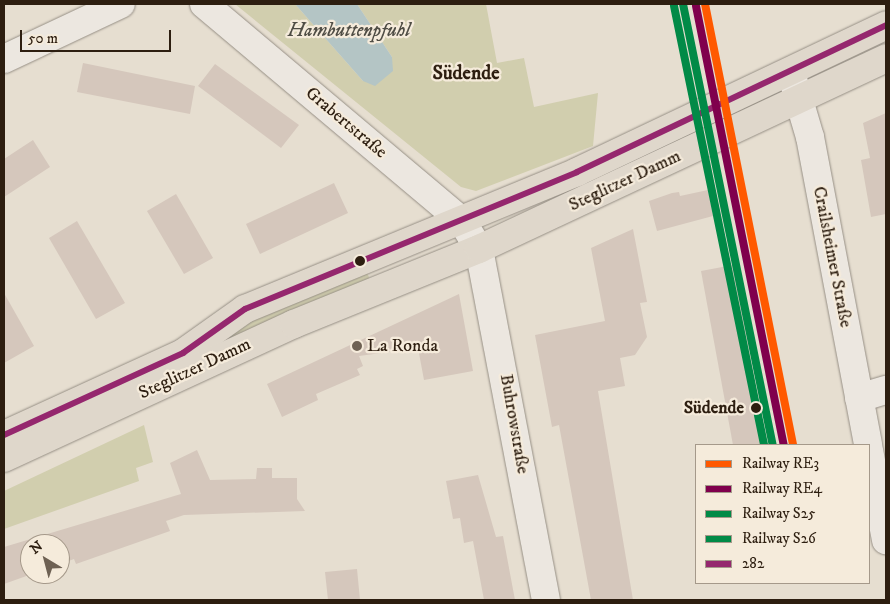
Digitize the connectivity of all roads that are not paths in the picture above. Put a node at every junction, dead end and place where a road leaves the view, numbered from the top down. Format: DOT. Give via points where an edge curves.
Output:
graph roads {
  1 [pos="122,4"];
  2 [pos="204,4"];
  3 [pos="886,25"];
  4 [pos="886,58"];
  5 [pos="4,59"];
  6 [pos="786,71"];
  7 [pos="791,102"];
  8 [pos="636,145"];
  9 [pos="634,177"];
  10 [pos="462,221"];
  11 [pos="479,249"];
  12 [pos="376,256"];
  13 [pos="388,284"];
  14 [pos="886,390"];
  15 [pos="858,398"];
  16 [pos="4,435"];
  17 [pos="868,444"];
  18 [pos="870,455"];
  19 [pos="4,458"];
  20 [pos="886,540"];
  21 [pos="546,600"];
  1 -- 5 [label="street"];
  2 -- 10 [label="street, Grabertstraße"];
  3 -- 6 [label="main road, Steglitzer Damm"];
  4 -- 7 [label="main road, Steglitzer Damm"];
  6 -- 7 [label="street, Crailsheimer Straße"];
  6 -- 8 [label="main road, Steglitzer Damm"];
  7 -- 9 [label="main road, Steglitzer Damm"];
  7 -- 15 [label="street, Crailsheimer Straße"];
  8 -- 9 [label="street"];
  8 -- 10 [label="main road, Steglitzer Damm"];
  9 -- 11 [label="main road, Steglitzer Damm"];
  10 -- 11 [label="street, Grabertstraße"];
  10 -- 12 [label="main road, Steglitzer Damm"];
  11 -- 13 [label="main road, Steglitzer Damm"];
  11 -- 21 [label="street, Buhrowstraße"];
  12 -- 13 [label="street"];
  12 -- 16 [label="main road, Steglitzer Damm" via="245,310 183,353"];
  13 -- 19 [label="main road, Steglitzer Damm"];
  14 -- 15 [label="street"];
  15 -- 17 [label="street, Crailsheimer Straße"];
  18 -- 20 [label="street"];
}
